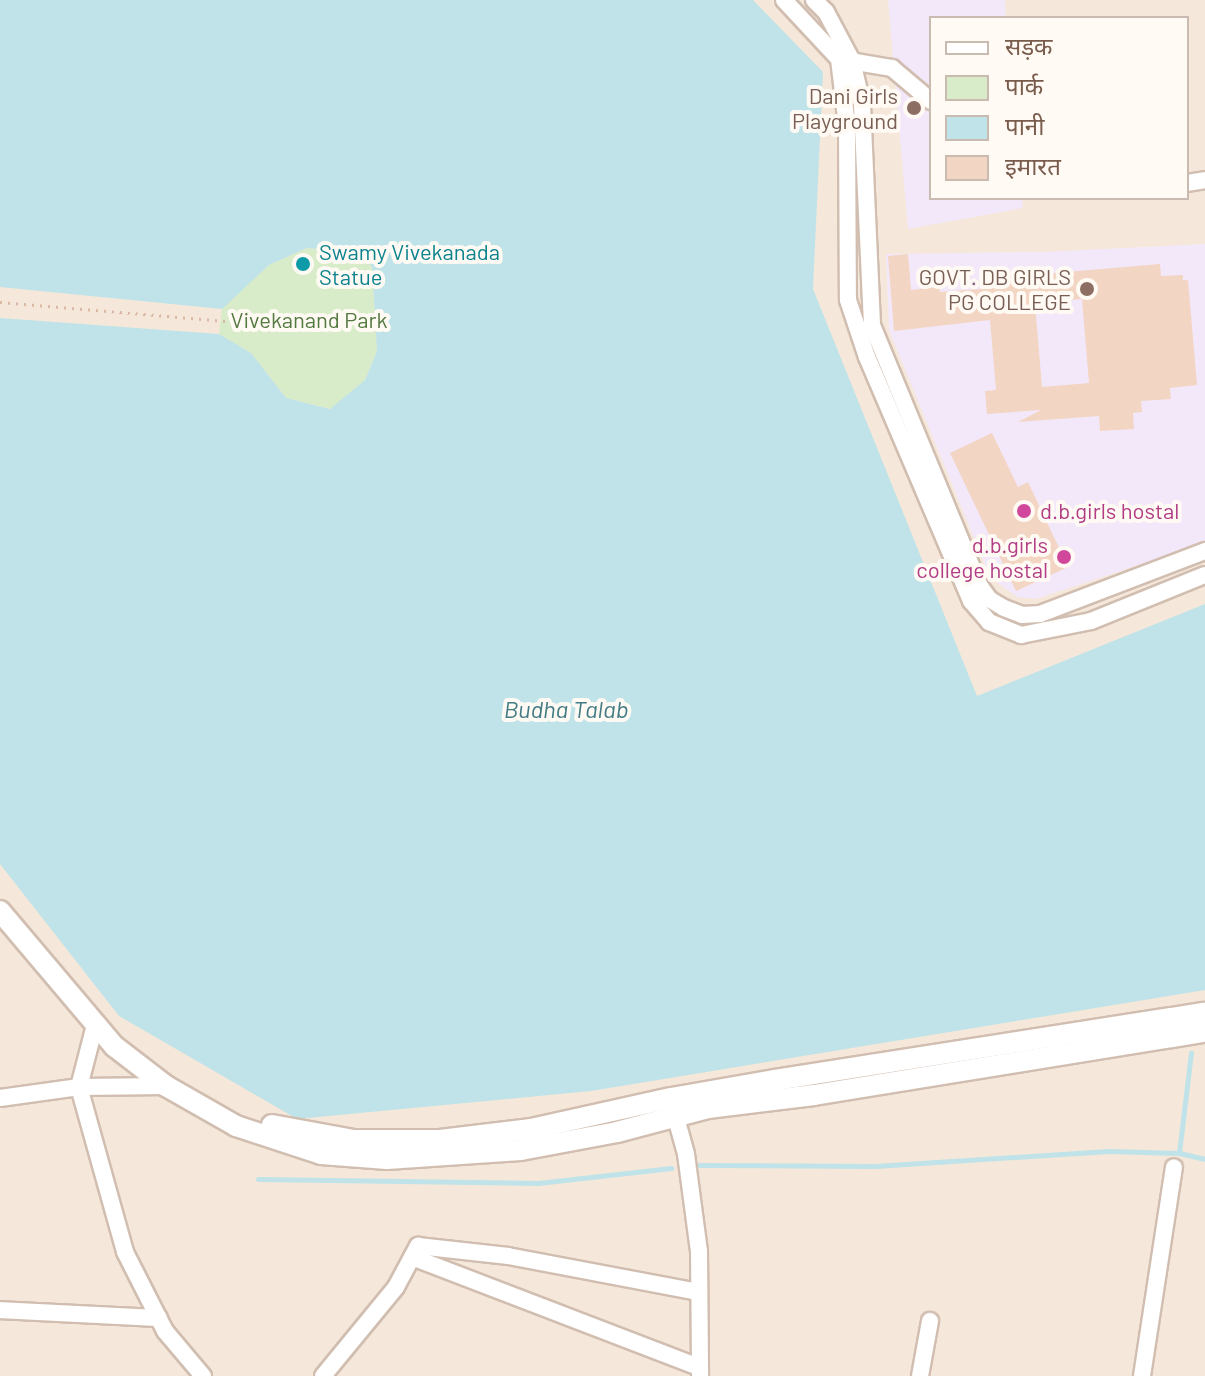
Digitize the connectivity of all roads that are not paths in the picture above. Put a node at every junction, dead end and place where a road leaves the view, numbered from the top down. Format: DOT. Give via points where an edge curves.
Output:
graph roads {
  1 [pos="784,0"];
  2 [pos="814,0"];
  3 [pos="846,60"];
  4 [pos="929,99"];
  5 [pos="1205,551"];
  6 [pos="1205,575"];
  7 [pos="0,911"];
  8 [pos="1205,1013"];
  9 [pos="95,1025"];
  10 [pos="1205,1032"];
  11 [pos="79,1087"];
  12 [pos="174,1090"];
  13 [pos="0,1098"];
  14 [pos="673,1107"];
  15 [pos="1174,1167"];
  16 [pos="412,1257"];
  17 [pos="698,1292"];
  18 [pos="0,1310"];
  19 [pos="159,1318"];
  20 [pos="930,1321"];
  21 [pos="699,1372"];
  22 [pos="203,1376"];
  23 [pos="323,1376"];
  24 [pos="920,1376"];
  25 [pos="1142,1376"];
  1 -- 3 [label="street"];
  2 -- 3 [label="street" via="826,12"];
  3 -- 4 [label="street" via="892,68"];
  3 -- 5 [label="street" via="862,104 872,325 989,599 1022,615 1040,614"];
  3 -- 6 [label="street" via="848,300 971,601 989,622 1021,635 1091,621"];
  7 -- 9 [label="street"];
  8 -- 14 [label="street"];
  9 -- 11 [label="street"];
  9 -- 12 [label="street" via="114,1046"];
  10 -- 14 [label="street"];
  11 -- 12 [label="street"];
  11 -- 13 [label="street"];
  11 -- 19 [label="street" via="125,1252"];
  12 -- 14 [label="street" via="298,1133 353,1140 440,1140"];
  14 -- 17 [label="street" via="686,1154 699,1251"];
  15 -- 25 [label="street"];
  16 -- 17 [label="street" via="418,1246 508,1256"];
  16 -- 21 [label="street"];
  16 -- 23 [label="street" via="396,1287"];
  17 -- 21 [label="street"];
  18 -- 19 [label="street"];
  19 -- 22 [label="street"];
  20 -- 24 [label="street"];
}
